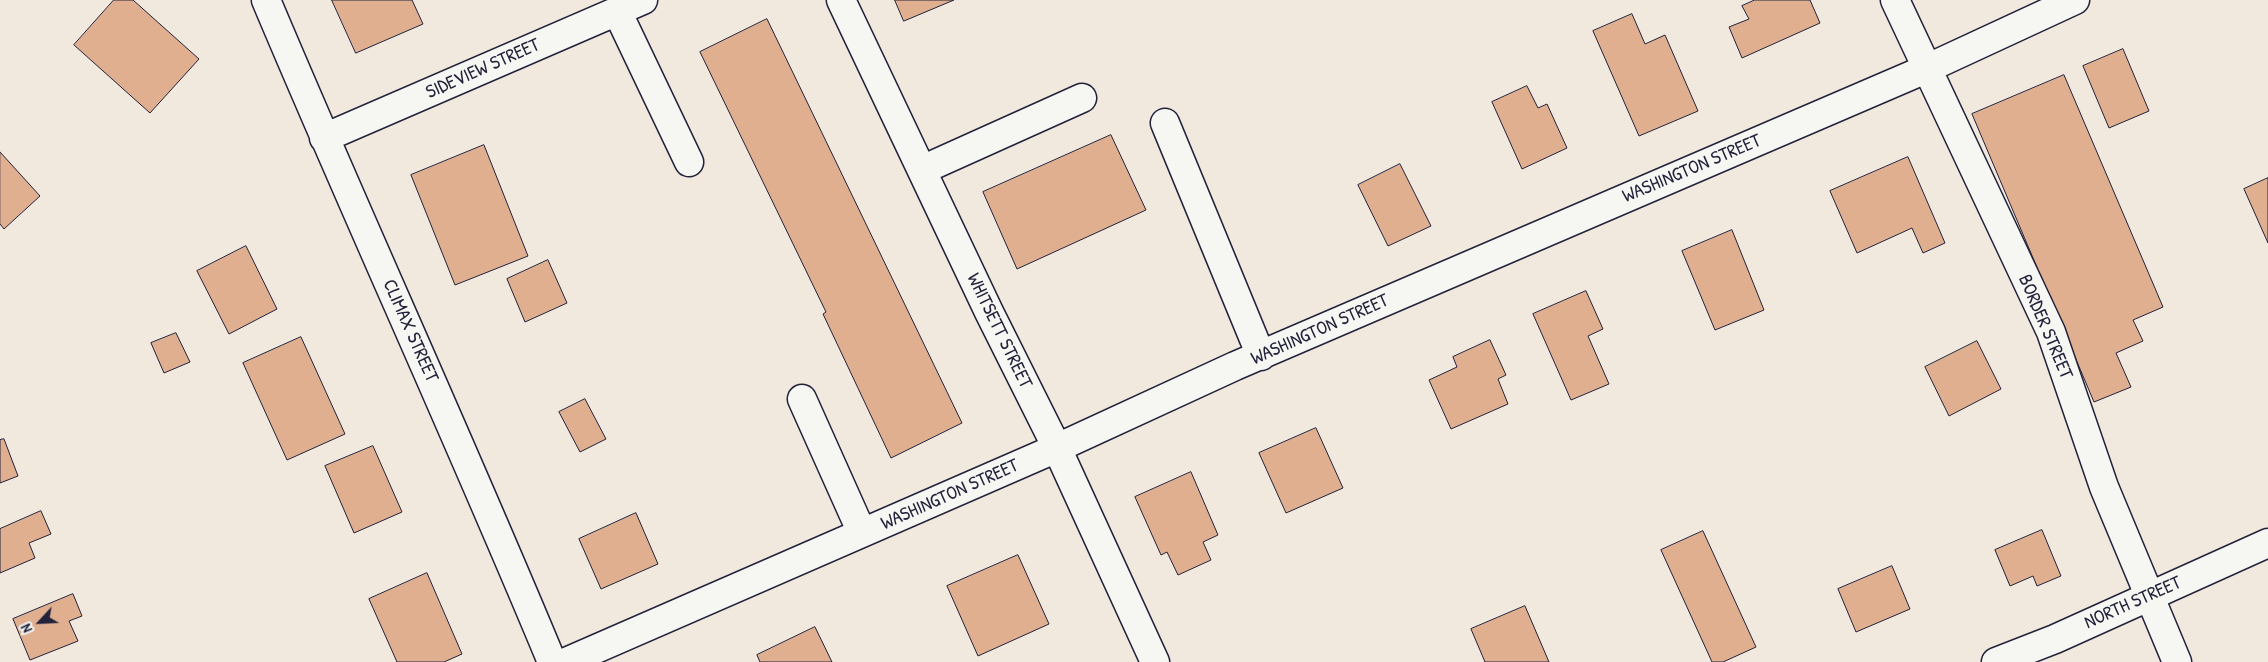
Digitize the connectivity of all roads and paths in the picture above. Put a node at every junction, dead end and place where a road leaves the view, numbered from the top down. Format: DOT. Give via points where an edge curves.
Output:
graph roads {
  1 [pos="266,0"];
  2 [pos="643,0"];
  3 [pos="841,0"];
  4 [pos="1895,0"];
  5 [pos="2075,0"];
  6 [pos="617,11"];
  7 [pos="1926,69"];
  8 [pos="1082,98"];
  9 [pos="1165,123"];
  10 [pos="324,138"];
  11 [pos="689,162"];
  12 [pos="922,170"];
  13 [pos="1260,356"];
  14 [pos="802,399"];
  15 [pos="1057,448"];
  16 [pos="862,533"];
  17 [pos="2268,543"];
  18 [pos="2149,595"];
  19 [pos="552,662"];
  20 [pos="566,662"];
  21 [pos="1155,662"];
  22 [pos="1996,662"];
  23 [pos="2177,662"];
  1 -- 10 [label="street, CLIMAX STREET"];
  2 -- 6 [label="street, SIDEVIEW STREET"];
  3 -- 12 [label="street, WHITSETT STREET"];
  4 -- 7 [label="street, BORDER STREET"];
  5 -- 7 [label="street, WASHINGTON STREET"];
  6 -- 10 [label="street, SIDEVIEW STREET"];
  6 -- 11 [label="street"];
  7 -- 13 [label="street, WASHINGTON STREET"];
  7 -- 18 [label="street, BORDER STREET" via="2050,332 2104,487"];
  8 -- 12 [label="street"];
  9 -- 13 [label="street"];
  10 -- 19 [label="street, CLIMAX STREET"];
  12 -- 15 [label="street, WHITSETT STREET"];
  13 -- 15 [label="street, WASHINGTON STREET"];
  14 -- 16 [label="street"];
  15 -- 16 [label="street, WASHINGTON STREET"];
  15 -- 21 [label="street, WHITSETT STREET"];
  16 -- 20 [label="street, WASHINGTON STREET"];
  17 -- 18 [label="street, NORTH STREET"];
  18 -- 22 [label="street, NORTH STREET" via="2055,639"];
  18 -- 23 [label="street, BORDER STREET"];
}
